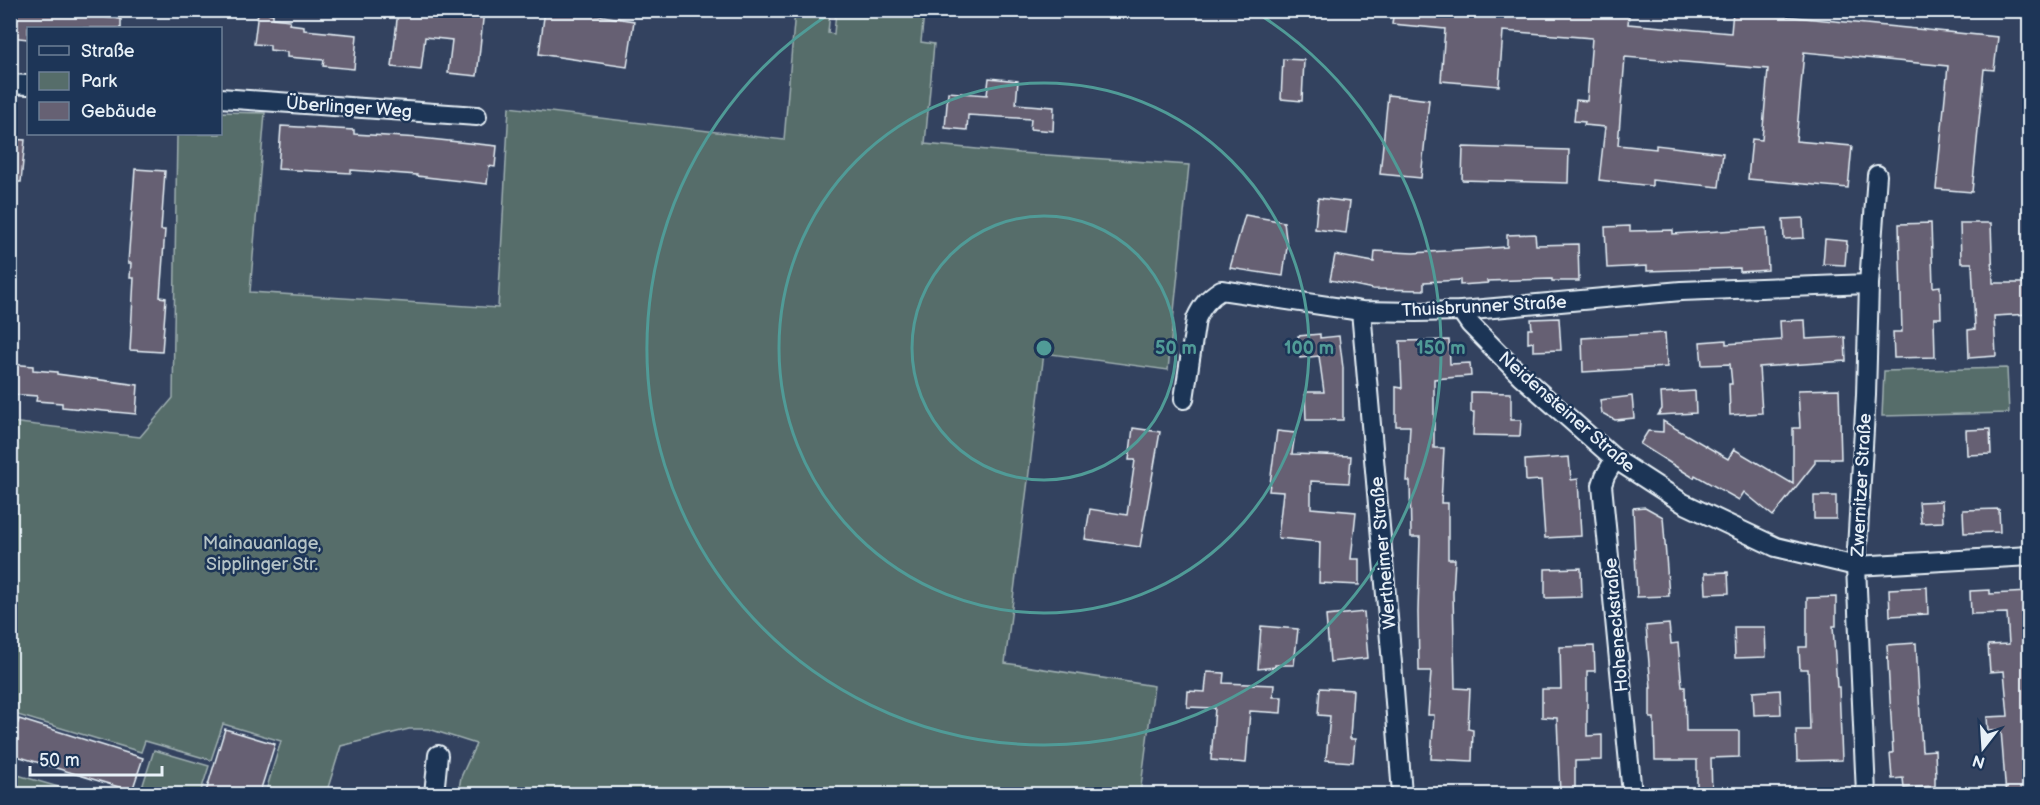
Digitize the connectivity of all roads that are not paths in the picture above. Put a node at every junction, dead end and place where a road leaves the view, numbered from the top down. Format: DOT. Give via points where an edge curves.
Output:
graph roads {
  1 [pos="10,84"];
  2 [pos="27,86"];
  3 [pos="222,98"];
  4 [pos="477,116"];
  5 [pos="1877,175"];
  6 [pos="1869,284"];
  7 [pos="1361,311"];
  8 [pos="1461,311"];
  9 [pos="1184,399"];
  10 [pos="1615,459"];
  11 [pos="2030,556"];
  12 [pos="1856,566"];
  13 [pos="438,754"];
  14 [pos="434,795"];
  15 [pos="1402,795"];
  16 [pos="1632,795"];
  17 [pos="1866,795"];
  1 -- 2 [label="street"];
  3 -- 4 [label="street, Überlinger Weg"];
  5 -- 6 [label="street, Zwernitzer Straße"];
  6 -- 8 [label="street, Thuisbrunner Straße" via="1681,291"];
  6 -- 12 [label="street, Zwernitzer Straße"];
  7 -- 8 [label="street, Thuisbrunner Straße"];
  7 -- 9 [label="street, Thuisbrunner Straße" via="1221,290 1210,297 1196,320"];
  7 -- 15 [label="street, Wertheimer Straße"];
  8 -- 10 [label="street, Neidensteiner Straße" via="1521,376"];
  10 -- 12 [label="street, Neidensteiner Straße" via="1683,502 1776,547"];
  10 -- 16 [label="street, Hoheneckstraße" via="1602,485"];
  11 -- 12 [label="street, Neidensteiner Straße"];
  12 -- 17 [label="street, Zwernitzer Straße"];
  13 -- 14 [label="street"];
}
